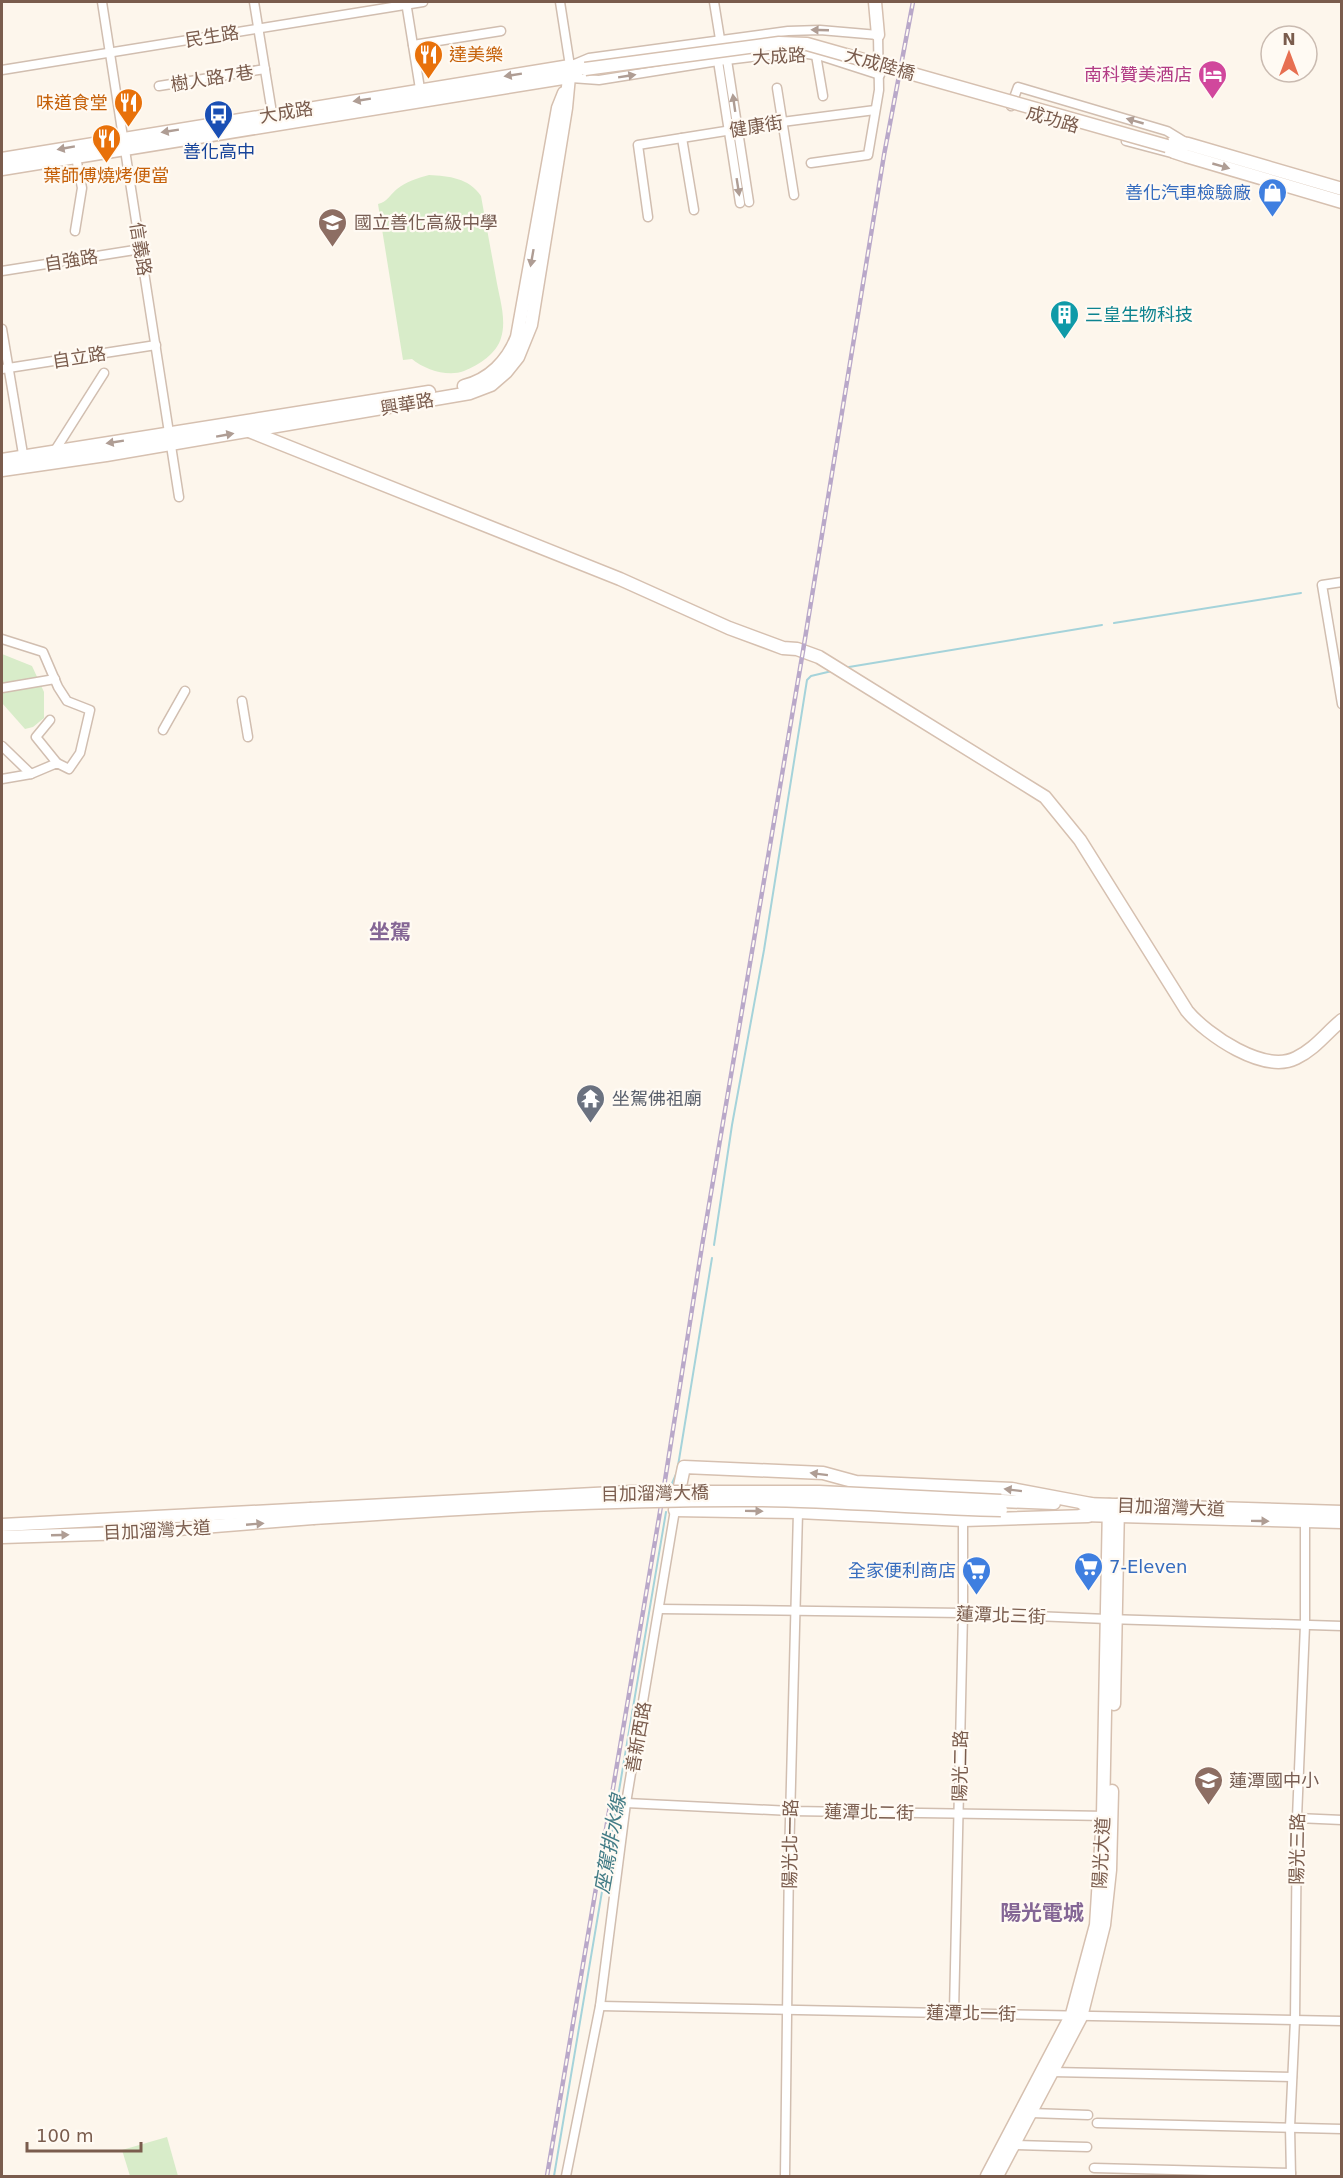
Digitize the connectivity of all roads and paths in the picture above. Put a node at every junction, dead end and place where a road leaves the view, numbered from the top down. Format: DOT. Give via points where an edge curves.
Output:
graph roads {
  1 [pos="102,2"];
  2 [pos="254,2"];
  3 [pos="423,2"];
  4 [pos="560,2"];
  5 [pos="714,2"];
  6 [pos="875,2"];
  7 [pos="406,3"];
  8 [pos="258,28"];
  9 [pos="501,31"];
  10 [pos="878,35"];
  11 [pos="720,39"];
  12 [pos="413,45"];
  13 [pos="110,52"];
  14 [pos="816,55"];
  15 [pos="723,61"];
  16 [pos="265,69"];
  17 [pos="585,69"];
  18 [pos="2,70"];
  19 [pos="570,72"];
  20 [pos="880,75"];
  21 [pos="159,86"];
  22 [pos="777,88"];
  23 [pos="421,96"];
  24 [pos="823,96"];
  25 [pos="875,110"];
  26 [pos="273,120"];
  27 [pos="782,122"];
  28 [pos="733,129"];
  29 [pos="682,138"];
  30 [pos="125,143"];
  31 [pos="1167,146"];
  32 [pos="1187,150"];
  33 [pos="76,157"];
  34 [pos="2,159"];
  35 [pos="811,163"];
  36 [pos="2,169"];
  37 [pos="1341,189"];
  38 [pos="794,195"];
  39 [pos="745,202"];
  40 [pos="1341,202"];
  41 [pos="694,210"];
  42 [pos="648,217"];
  43 [pos="75,231"];
  44 [pos="141,249"];
  45 [pos="2,271"];
  46 [pos="2,329"];
  47 [pos="156,345"];
  48 [pos="5,369"];
  49 [pos="104,373"];
  50 [pos="249,431"];
  51 [pos="170,439"];
  52 [pos="54,452"];
  53 [pos="2,460"];
  54 [pos="24,461"];
  55 [pos="2,470"];
  56 [pos="179,497"];
  57 [pos="1341,582"];
  58 [pos="2,639"];
  59 [pos="55,679"];
  60 [pos="2,688"];
  61 [pos="185,691"];
  62 [pos="242,701"];
  63 [pos="1341,704"];
  64 [pos="50,720"];
  65 [pos="163,730"];
  66 [pos="248,737"];
  67 [pos="2,746"];
  68 [pos="57,763"];
  69 [pos="31,774"];
  70 [pos="2,779"];
  71 [pos="1341,1020"];
  72 [pos="1001,1506"];
  73 [pos="675,1510"];
  74 [pos="1089,1510"];
  75 [pos="1113,1511"];
  76 [pos="798,1512"];
  77 [pos="1341,1512"];
  78 [pos="311,1514"];
  79 [pos="963,1520"];
  80 [pos="1305,1522"];
  81 [pos="1341,1522"];
  82 [pos="2,1525"];
  83 [pos="2,1537"];
  84 [pos="660,1609"];
  85 [pos="796,1612"];
  86 [pos="963,1612"];
  87 [pos="1112,1619"];
  88 [pos="1305,1625"];
  89 [pos="1341,1626"];
  90 [pos="626,1803"];
  91 [pos="791,1811"];
  92 [pos="959,1815"];
  93 [pos="1107,1816"];
  94 [pos="1297,1818"];
  95 [pos="1341,1820"];
  96 [pos="600,2006"];
  97 [pos="789,2010"];
  98 [pos="954,2012"];
  99 [pos="1077,2015"];
  100 [pos="1295,2020"];
  101 [pos="1341,2021"];
  102 [pos="1052,2072"];
  103 [pos="1292,2077"];
  104 [pos="1031,2113"];
  105 [pos="1088,2115"];
  106 [pos="1096,2123"];
  107 [pos="1290,2127"];
  108 [pos="1341,2129"];
  109 [pos="1014,2145"];
  110 [pos="1087,2147"];
  111 [pos="1094,2168"];
  112 [pos="1291,2175"];
  113 [pos="566,2176"];
  114 [pos="785,2176"];
  115 [pos="987,2176"];
  116 [pos="997,2176"];
  1 -- 13 [label="street, 信義路"];
  2 -- 8 [label="street"];
  3 -- 7 [label="street, 民生路"];
  4 -- 19 [label="street"];
  5 -- 11 [label="street"];
  6 -- 10 [label="street"];
  7 -- 8 [label="street, 民生路"];
  7 -- 12 [label="street"];
  8 -- 13 [label="street, 民生路"];
  8 -- 16 [label="street"];
  9 -- 12 [label="street"];
  10 -- 11 [label="street, 大成路, one-way" via="809,30"];
  10 -- 20 [label="street"];
  11 -- 19 [label="street, 大成路" via="589,58"];
  12 -- 23 [label="street"];
  13 -- 18 [label="street, 民生路"];
  13 -- 30 [label="street, 信義路"];
  14 -- 15 [label="street, 大成路" via="788,52"];
  14 -- 20 [label="street, 大成路"];
  14 -- 24 [label="street"];
  19 -- 15 [label="street, 大成路, one-way" via="599,80"];
  15 -- 28 [label="street"];
  16 -- 21 [label="street, 樹人路7巷"];
  16 -- 26 [label="street"];
  17 -- 19 [label="street, 大成路"];
  17 -- 31 [label="street, 大成陸橋, bridge" via="779,43 807,44"];
  19 -- 23 [label="street, 大成路"];
  19 -- 50 [label="street, 興華路" via="531,325 518,357 506,372 490,385 470,393"];
  19 -- 51 [label="street, 興華路, one-way" via="558,108 517,338 512,351 497,368 461,387"];
  20 -- 25 [label="street"];
  22 -- 27 [label="street"];
  23 -- 26 [label="street, 大成路"];
  25 -- 27 [label="street, 健康街"];
  25 -- 35 [label="street" via="868,155"];
  26 -- 30 [label="street, 大成路"];
  27 -- 28 [label="street, 健康街"];
  27 -- 38 [label="street"];
  28 -- 29 [label="street, 健康街"];
  28 -- 39 [label="street"];
  29 -- 41 [label="street"];
  29 -- 42 [label="street, 健康街" via="638,145"];
  30 -- 33 [label="street, 大成路"];
  30 -- 34 [label="street, 大成路, one-way"];
  30 -- 44 [label="street, 信義路"];
  31 -- 32 [label="street, 成功路" via="1174,152"];
  32 -- 32 [label="street, 成功路, one-way" via="1167,131 1018,87 1011,107"];
  32 -- 37 [label="street, 成功路"];
  32 -- 40 [label="street, 成功路, one-way"];
  33 -- 36 [label="street, 大成路"];
  33 -- 43 [label="street" via="81,188"];
  44 -- 45 [label="street, 自強路"];
  44 -- 47 [label="street, 信義路"];
  46 -- 48 [label="street"];
  47 -- 48 [label="street, 自立路"];
  47 -- 51 [label="street, 信義路"];
  48 -- 54 [label="street"];
  49 -- 52 [label="street"];
  51 -- 50 [label="street, 興華路, one-way"];
  50 -- 71 [label="street" via="620,579 729,628 819,657 942,731 1045,796 1080,840 1187,1011 1247,1054 1269,1062 1289,1061 1323,1039"];
  51 -- 52 [label="street, 興華路, one-way"];
  51 -- 54 [label="street, 興華路"];
  51 -- 56 [label="street, 信義路"];
  52 -- 54 [label="street, 興華路"];
  53 -- 54 [label="street, 興華路"];
  54 -- 55 [label="street, 興華路"];
  57 -- 63 [label="street" via="1322,585"];
  58 -- 59 [label="street" via="43,652"];
  59 -- 60 [label="street"];
  59 -- 68 [label="street" via="67,701 90,710 80,753 69,769"];
  61 -- 65 [label="street"];
  62 -- 66 [label="street"];
  64 -- 68 [label="street" via="36,737"];
  67 -- 69 [label="street"];
  68 -- 69 [label="street"];
  69 -- 70 [label="street"];
  72 -- 74 [label="street, 目加溜灣大道"];
  72 -- 78 [label="street, 目加溜灣大橋, bridge" via="703,1500"];
  74 -- 73 [label="street, one-way" via="1012,1489 856,1482 823,1473 684,1467"];
  73 -- 76 [label="street, one-way"];
  73 -- 84 [label="street, 善新西路"];
  74 -- 75 [label="street, 目加溜灣大道"];
  74 -- 79 [label="street"];
  75 -- 77 [label="street, 目加溜灣大道"];
  75 -- 80 [label="street, 目加溜灣大道, one-way"];
  75 -- 87 [label="street, 陽光大道"];
  76 -- 79 [label="street"];
  76 -- 85 [label="street, 陽光北一路"];
  78 -- 82 [label="street, 目加溜灣大道"];
  83 -- 78 [label="street, 目加溜灣大道, one-way" via="138,1532"];
  79 -- 86 [label="street, 陽光二路"];
  80 -- 81 [label="street, 目加溜灣大道"];
  80 -- 88 [label="street, 陽光三路"];
  84 -- 85 [label="street, 蓮潭北三街"];
  84 -- 90 [label="street, 善新西路"];
  85 -- 86 [label="street, 蓮潭北三街"];
  85 -- 91 [label="street, 陽光北一路"];
  86 -- 87 [label="street, 蓮潭北三街"];
  86 -- 92 [label="street, 陽光二路"];
  87 -- 88 [label="street, 蓮潭北三街"];
  87 -- 93 [label="street, 陽光大道"];
  88 -- 89 [label="street, 蓮潭北三街"];
  88 -- 94 [label="street, 陽光三路"];
  90 -- 91 [label="street, 蓮潭北二街"];
  90 -- 96 [label="street, 善新西路"];
  91 -- 92 [label="street, 蓮潭北二街"];
  91 -- 97 [label="street, 陽光北一路"];
  92 -- 93 [label="street, 蓮潭北二街"];
  92 -- 98 [label="street, 陽光二路"];
  93 -- 99 [label="street, 陽光大道" via="1096,1925"];
  94 -- 95 [label="street"];
  94 -- 100 [label="street, 陽光三路"];
  96 -- 97 [label="street, 蓮潭北一街"];
  96 -- 113 [label="street, 善新西路"];
  97 -- 98 [label="street, 蓮潭北一街"];
  97 -- 114 [label="street, 陽光北一路"];
  98 -- 99 [label="street, 蓮潭北一街"];
  99 -- 100 [label="street, 蓮潭北一街"];
  99 -- 102 [label="street, 陽光大道"];
  99 -- 115 [label="street, 陽光大道"];
  100 -- 101 [label="street, 蓮潭北一街"];
  100 -- 103 [label="street, 陽光三路"];
  102 -- 103 [label="street"];
  102 -- 104 [label="street, 陽光大道"];
  103 -- 107 [label="street, 陽光三路"];
  104 -- 105 [label="street"];
  104 -- 109 [label="street, 陽光大道"];
  106 -- 107 [label="street"];
  107 -- 108 [label="street"];
  107 -- 112 [label="street, 陽光三路"];
  109 -- 110 [label="street"];
  109 -- 116 [label="street, 陽光大道"];
  111 -- 112 [label="street"];
}
